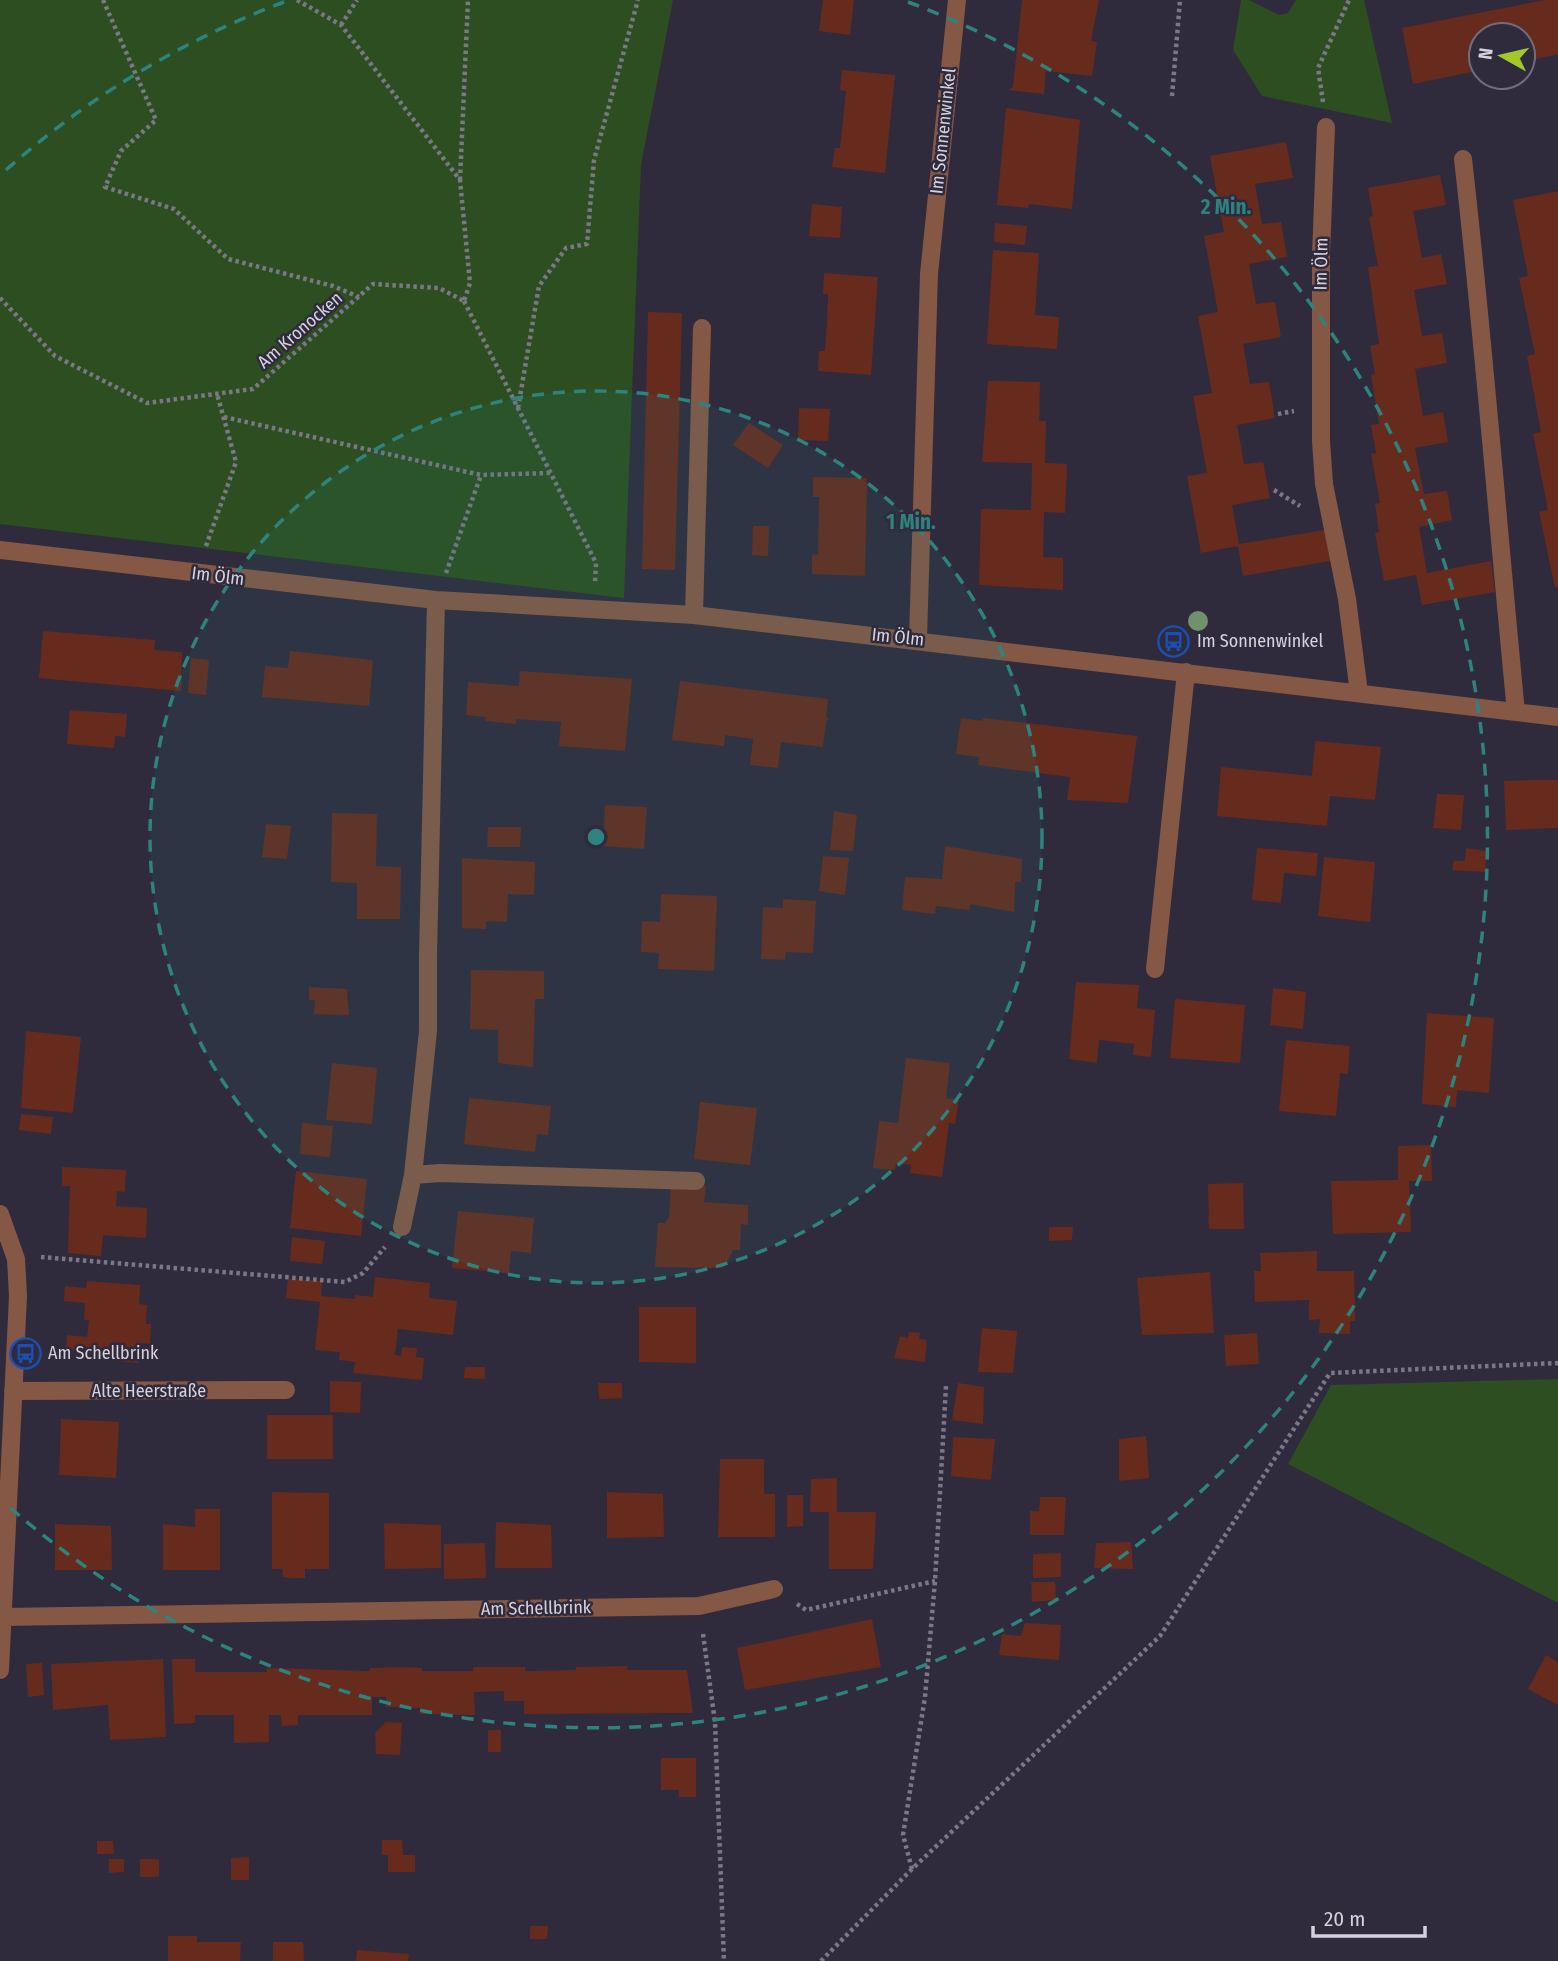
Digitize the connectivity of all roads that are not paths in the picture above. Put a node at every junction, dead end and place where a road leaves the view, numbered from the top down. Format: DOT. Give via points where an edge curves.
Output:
graph roads {
  1 [pos="957,0"];
  2 [pos="1326,127"];
  3 [pos="1463,159"];
  4 [pos="702,328"];
  5 [pos="0,550"];
  6 [pos="436,600"];
  7 [pos="694,615"];
  8 [pos="918,639"];
  9 [pos="1186,672"];
  10 [pos="1359,693"];
  11 [pos="1516,712"];
  12 [pos="1558,717"];
  13 [pos="1155,969"];
  14 [pos="413,1175"];
  15 [pos="696,1181"];
  16 [pos="0,1214"];
  17 [pos="402,1227"];
  18 [pos="286,1390"];
  19 [pos="13,1391"];
  20 [pos="774,1589"];
  21 [pos="3,1616"];
  22 [pos="0,1670"];
  1 -- 8 [label="street, Im Sonnenwinkel" via="929,274"];
  2 -- 10 [label="street, Im Ölm" via="1322,452"];
  3 -- 11 [label="street"];
  4 -- 7 [label="street"];
  5 -- 6 [label="street, Im Ölm"];
  6 -- 7 [label="street, Im Ölm"];
  6 -- 14 [label="street" via="428,1031"];
  7 -- 8 [label="street, Im Ölm"];
  8 -- 9 [label="street, Im Ölm"];
  9 -- 10 [label="street, Im Ölm"];
  9 -- 13 [label="street"];
  10 -- 11 [label="street, Im Ölm"];
  11 -- 12 [label="street, Im Ölm"];
  14 -- 15 [label="street"];
  14 -- 17 [label="street"];
  16 -- 19 [label="street" via="16,1259"];
  18 -- 19 [label="street, Alte Heerstraße"];
  19 -- 21 [label="street"];
  20 -- 21 [label="street, Am Schellbrink" via="699,1606"];
  21 -- 22 [label="street"];
}
